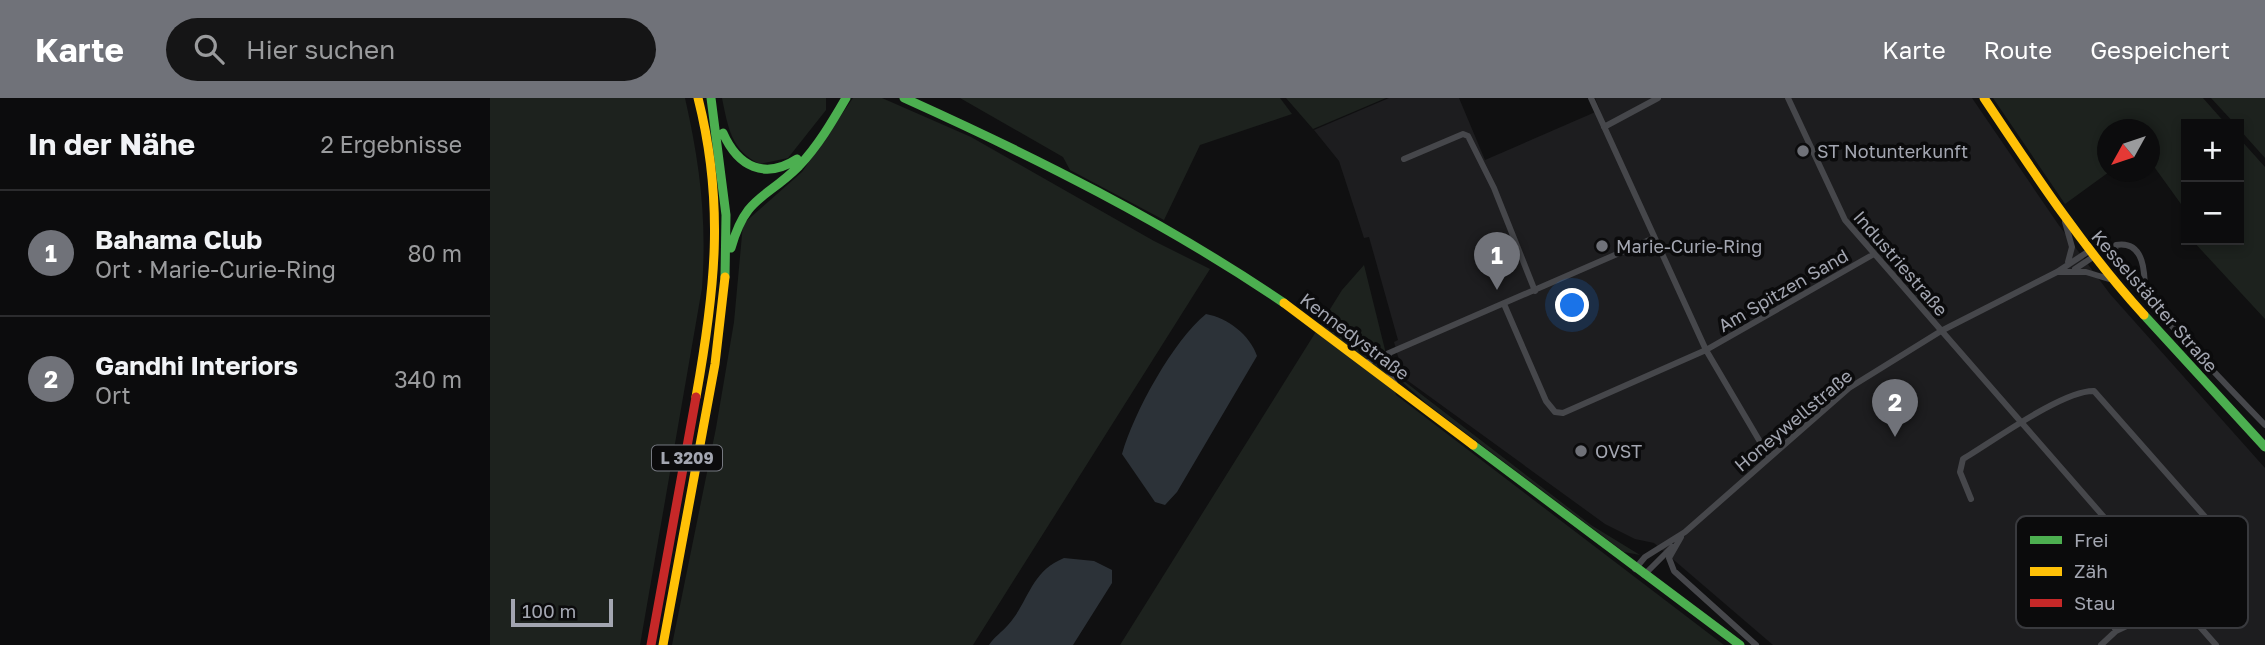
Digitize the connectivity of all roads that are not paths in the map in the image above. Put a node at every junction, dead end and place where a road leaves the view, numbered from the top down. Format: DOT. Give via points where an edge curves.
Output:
graph roads {
  1 [pos="698,98"];
  2 [pos="711,98"];
  3 [pos="904,98"];
  4 [pos="1591,98"];
  5 [pos="1658,98"];
  6 [pos="1788,98"];
  7 [pos="1984,98"];
  8 [pos="840,100"];
  9 [pos="1604,127"];
  10 [pos="1404,159"];
  11 [pos="2062,214"];
  12 [pos="1654,237"];
  13 [pos="1874,254"];
  14 [pos="2091,254"];
  15 [pos="2068,262"];
  16 [pos="2073,270"];
  17 [pos="726,272"];
  18 [pos="2057,272"];
  19 [pos="2112,280"];
  20 [pos="1535,291"];
  21 [pos="2146,296"];
  22 [pos="1504,304"];
  23 [pos="1941,331"];
  24 [pos="1706,350"];
  25 [pos="1389,354"];
  26 [pos="1366,363"];
  27 [pos="1396,386"];
  28 [pos="2020,424"];
  29 [pos="2265,425"];
  30 [pos="2265,447"];
  31 [pos="1769,457"];
  32 [pos="1972,499"];
  33 [pos="2102,516"];
  34 [pos="2203,516"];
  35 [pos="1685,532"];
  36 [pos="1676,544"];
  37 [pos="1635,569"];
  38 [pos="1644,575"];
  39 [pos="2115,628"];
  40 [pos="2123,628"];
  41 [pos="2201,628"];
  42 [pos="2116,631"];
  43 [pos="651,645"];
  44 [pos="663,645"];
  45 [pos="1740,645"];
  46 [pos="1756,645"];
  47 [pos="2101,645"];
  48 [pos="2216,645"];
  1 -- 43 [label="main road, L 3209" via="713,168 712,310"];
  2 -- 8 [label="main road" via="728,148 748,168 766,172 800,157"];
  2 -- 17 [label="main road, L 3209" via="726,215"];
  3 -- 26 [label="main road, Kennedystraße" via="1030,158 1194,247 1260,287"];
  4 -- 9 [label="street"];
  5 -- 9 [label="street"];
  6 -- 13 [label="street, Industriestraße" via="1840,213"];
  7 -- 11 [label="main road, Kesselstädter Straße"];
  8 -- 17 [label="main road" via="799,167 742,212"];
  9 -- 12 [label="street"];
  10 -- 20 [label="street" via="1463,134 1468,136"];
  11 -- 14 [label="main road, Kesselstädter Straße"];
  11 -- 15 [label="street" via="2072,247"];
  12 -- 20 [label="street"];
  12 -- 24 [label="street"];
  13 -- 23 [label="street, Industriestraße"];
  13 -- 24 [label="street, Am Spitzen Sand"];
  14 -- 15 [label="street, Honeywellstraße"];
  14 -- 16 [label="street, Honeywellstraße"];
  14 -- 19 [label="main road, Kesselstädter Straße"];
  15 -- 18 [label="street, Honeywellstraße"];
  16 -- 18 [label="street, Honeywellstraße"];
  16 -- 19 [label="street, Honeywellstraße"];
  17 -- 44 [label="main road, L 3209" via="715,364"];
  18 -- 23 [label="street, Honeywellstraße"];
  19 -- 30 [label="main road, Kesselstädter Straße"];
  20 -- 22 [label="street"];
  21 -- 21 [label="street" via="2142,259 2129,246 2116,245 2116,259"];
  21 -- 29 [label="street"];
  22 -- 24 [label="street" via="1546,401 1559,413 1583,407"];
  22 -- 25 [label="street"];
  23 -- 28 [label="street, Industriestraße"];
  23 -- 31 [label="street, Honeywellstraße" via="1849,388"];
  24 -- 31 [label="street"];
  25 -- 26 [label="street"];
  25 -- 27 [label="street" via="1386,365"];
  26 -- 27 [label="main road, Kennedystraße"];
  27 -- 37 [label="main road, Kennedystraße"];
  28 -- 32 [label="street" via="1963,459 1960,472"];
  28 -- 33 [label="street, Industriestraße"];
  28 -- 34 [label="street" via="2081,392 2094,391"];
  31 -- 35 [label="street, Honeywellstraße"];
  35 -- 36 [label="street"];
  35 -- 37 [label="street, Honeywellstraße" via="1648,555"];
  36 -- 38 [label="street"];
  36 -- 46 [label="street" via="1669,558 1674,571"];
  37 -- 38 [label="main road, Kennedystraße"];
  38 -- 45 [label="main road, Kennedystraße"];
  39 -- 42 [label="street"];
  40 -- 42 [label="street"];
  41 -- 48 [label="street, Industriestraße"];
  42 -- 47 [label="street"];
}
